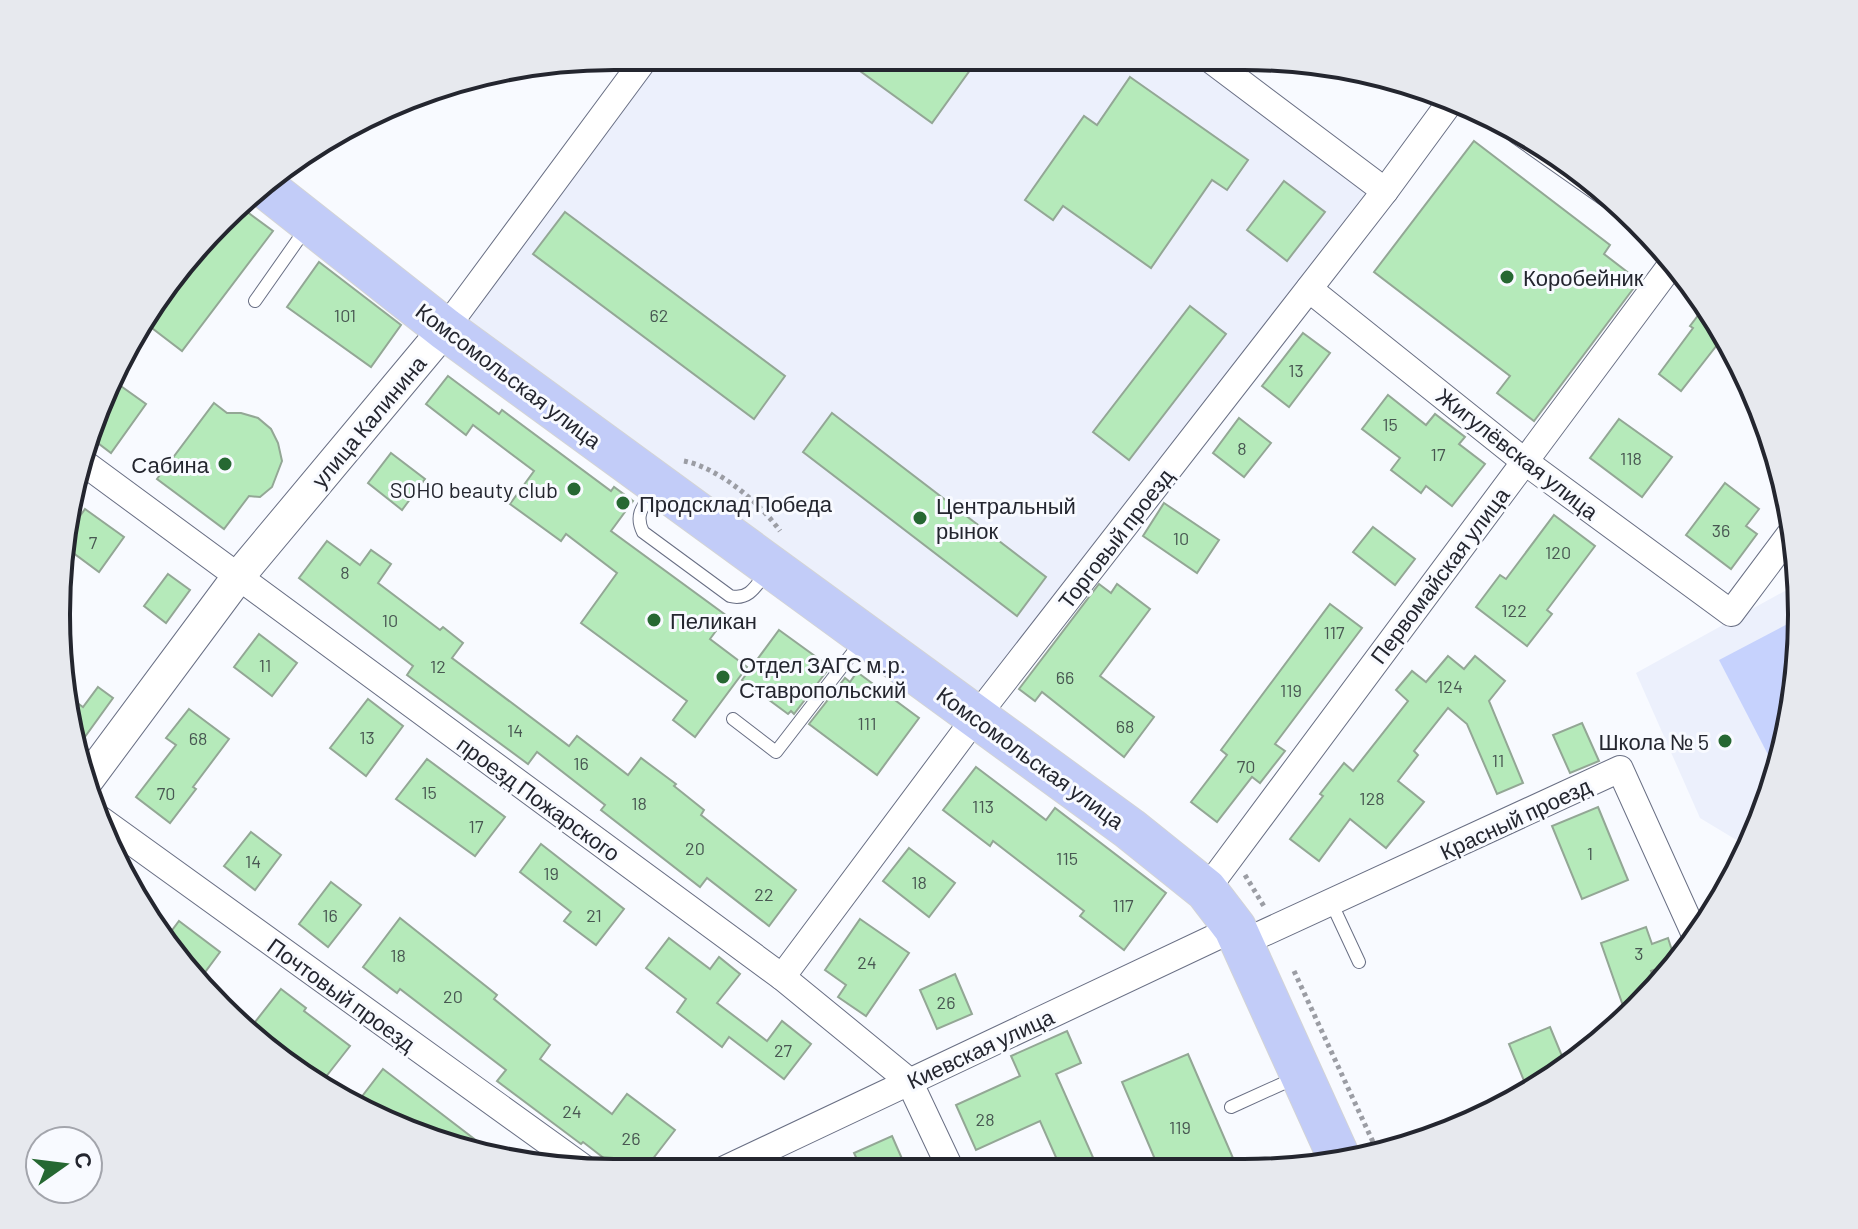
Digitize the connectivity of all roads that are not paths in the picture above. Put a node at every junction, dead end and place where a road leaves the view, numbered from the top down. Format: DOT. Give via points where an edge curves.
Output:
graph roads {
  1 [pos="637,70"];
  2 [pos="1224,70"];
  3 [pos="1445,109"];
  4 [pos="1385,191"];
  5 [pos="272,192"];
  6 [pos="311,221"];
  7 [pos="1666,272"];
  8 [pos="1309,289"];
  9 [pos="255,301"];
  10 [pos="445,329"];
  11 [pos="1524,461"];
  12 [pos="91,468"];
  13 [pos="1783,543"];
  14 [pos="238,577"];
  15 [pos="865,636"];
  16 [pos="976,717"];
  17 [pos="733,719"];
  18 [pos="94,771"];
  19 [pos="114,829"];
  20 [pos="1206,890"];
  21 [pos="1331,902"];
  22 [pos="1690,925"];
  23 [pos="1238,936"];
  24 [pos="1359,962"];
  25 [pos="782,977"];
  26 [pos="1302,1075"];
  27 [pos="909,1081"];
  28 [pos="1231,1107"];
  29 [pos="1336,1151"];
  30 [pos="569,1157"];
  31 [pos="746,1159"];
  32 [pos="946,1159"];
  1 -- 10 [label="street, улица Калинина"];
  2 -- 4 [label="street"];
  3 -- 4 [label="street, Торговый проезд"];
  4 -- 8 [label="street, Торговый проезд"];
  5 -- 6 [label="main road, Комсомольская улица"];
  6 -- 9 [label="lane"];
  6 -- 10 [label="main road, Комсомольская улица"];
  7 -- 11 [label="street, Первомайская улица"];
  8 -- 11 [label="street, Жигулёвская улица"];
  8 -- 16 [label="street, Торговый проезд"];
  10 -- 14 [label="street, улица Калинина"];
  10 -- 15 [label="main road, Комсомольская улица"];
  11 -- 13 [label="street, Жигулёвская улица" via="1731,613"];
  11 -- 20 [label="street, Первомайская улица"];
  12 -- 14 [label="street, проезд Пожарского"];
  14 -- 18 [label="street, улица Калинина"];
  14 -- 25 [label="street, проезд Пожарского"];
  15 -- 16 [label="main road, Комсомольская улица"];
  15 -- 17 [label="lane" via="776,752"];
  16 -- 20 [label="main road, Комсомольская улица"];
  16 -- 25 [label="street, Торговый проезд"];
  19 -- 30 [label="street, Почтовый проезд"];
  20 -- 23 [label="main road, Комсомольская улица"];
  21 -- 22 [label="street, Красный проезд" via="1620,769"];
  21 -- 23 [label="street, Красный проезд"];
  21 -- 24 [label="lane"];
  23 -- 26 [label="main road, Комсомольская улица"];
  23 -- 27 [label="street, Киевская улица"];
  25 -- 27 [label="street, проезд Пожарского"];
  26 -- 28 [label="lane"];
  26 -- 29 [label="main road, Комсомольская улица"];
  27 -- 31 [label="street, Киевская улица"];
  27 -- 32 [label="street, проезд Пожарского"];
}
